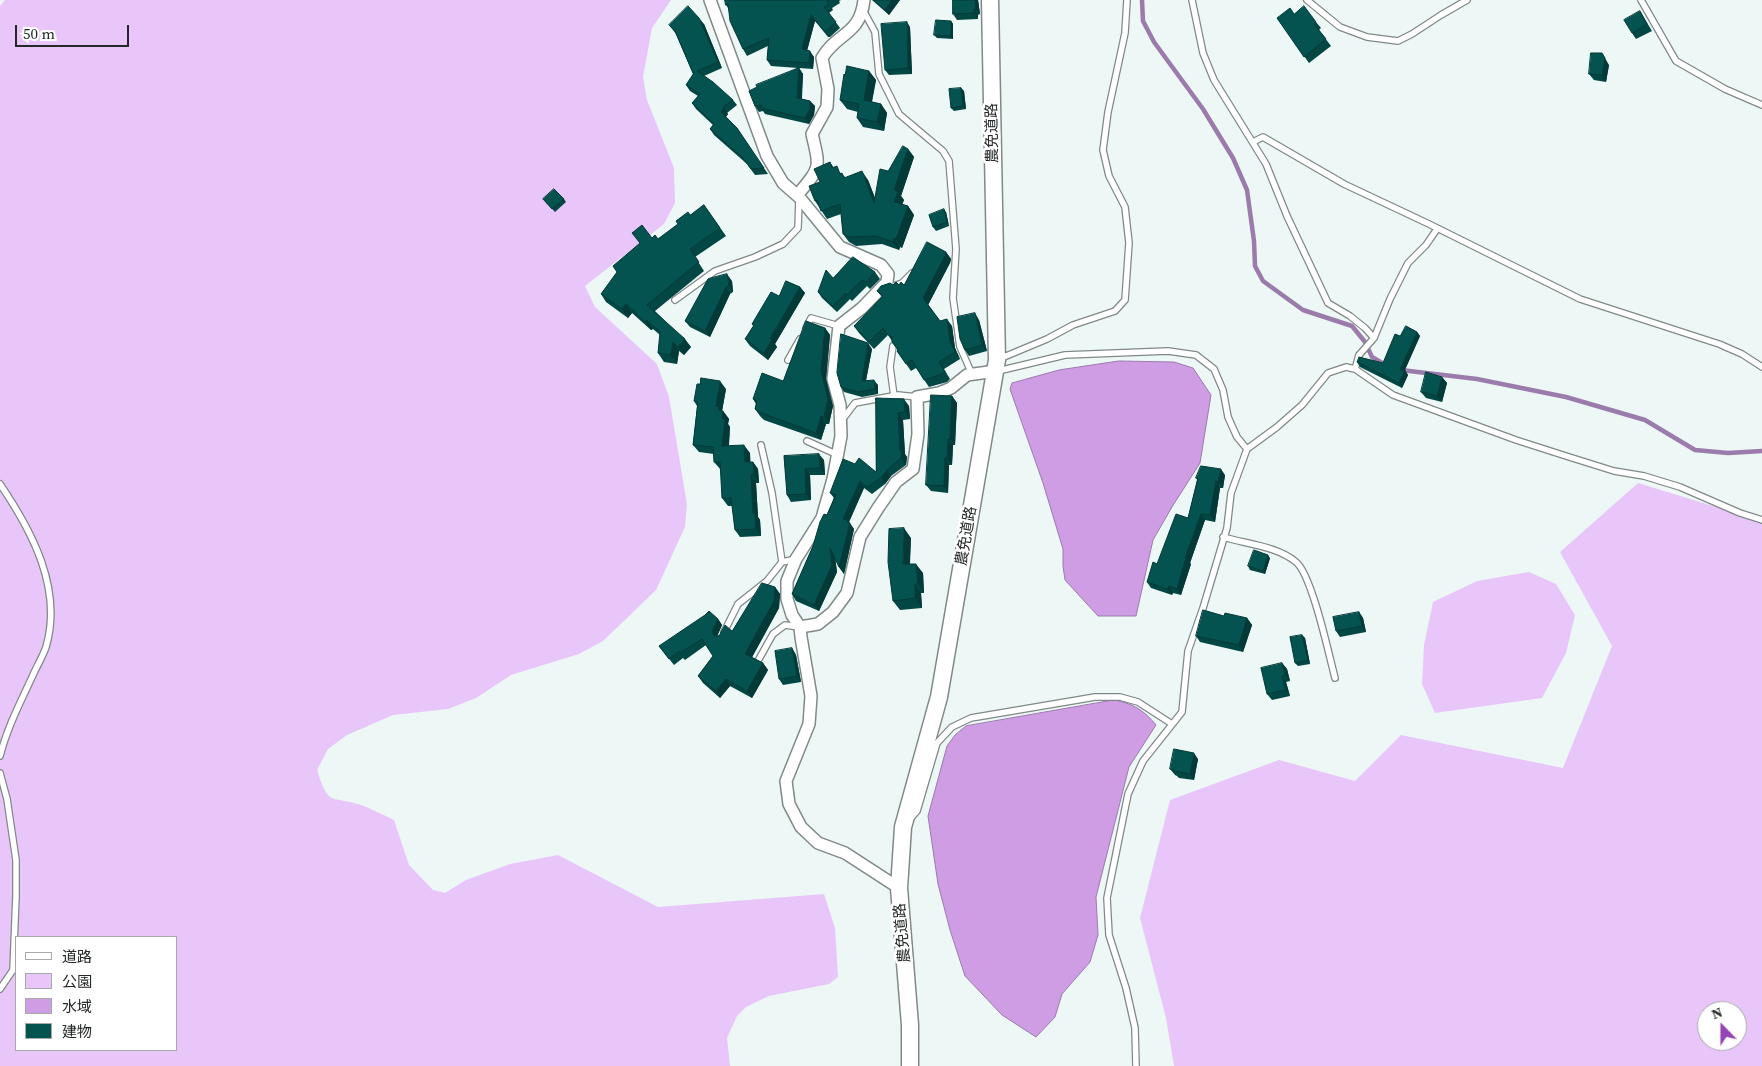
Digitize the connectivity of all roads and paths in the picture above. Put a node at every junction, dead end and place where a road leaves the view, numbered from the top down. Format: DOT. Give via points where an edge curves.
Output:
graph roads {
  1 [pos="710,0"];
  2 [pos="990,0"];
  3 [pos="1127,0"];
  4 [pos="1192,0"];
  5 [pos="1307,0"];
  6 [pos="1467,0"];
  7 [pos="1641,0"];
  8 [pos="864,5"];
  9 [pos="1762,105"];
  10 [pos="1253,142"];
  11 [pos="799,198"];
  12 [pos="1437,228"];
  13 [pos="914,268"];
  14 [pos="878,292"];
  15 [pos="675,300"];
  16 [pos="839,326"];
  17 [pos="1374,338"];
  18 [pos="892,346"];
  19 [pos="788,360"];
  20 [pos="997,366"];
  21 [pos="1762,367"];
  22 [pos="1355,369"];
  23 [pos="972,374"];
  24 [pos="894,396"];
  25 [pos="917,397"];
  26 [pos="840,422"];
  27 [pos="807,441"];
  28 [pos="761,445"];
  29 [pos="1247,449"];
  30 [pos="838,454"];
  31 [pos="0,484"];
  32 [pos="1762,520"];
  33 [pos="1223,537"];
  34 [pos="796,559"];
  35 [pos="782,562"];
  36 [pos="800,627"];
  37 [pos="721,639"];
  38 [pos="760,659"];
  39 [pos="1335,678"];
  40 [pos="1172,724"];
  41 [pos="0,756"];
  42 [pos="0,773"];
  43 [pos="903,827"];
  44 [pos="899,888"];
  45 [pos="15,936"];
  46 [pos="15,946"];
  47 [pos="0,989"];
  48 [pos="910,1066"];
  49 [pos="1136,1066"];
  1 -- 11 [label="street" via="767,156 783,183"];
  2 -- 20 [label="street, 農免道路"];
  3 -- 20 [label="lane" via="1103,150 1109,176 1125,207 1129,243 1125,300 1115,311 1073,325"];
  4 -- 10 [label="lane" via="1203,53 1214,80"];
  5 -- 6 [label="lane" via="1340,27 1368,37 1398,41"];
  7 -- 9 [label="lane" via="1676,61 1725,89"];
  8 -- 11 [label="street" via="854,28 827,48 822,58 828,89 827,107 812,134 818,158 817,172 799,193"];
  8 -- 23 [label="lane" via="875,32 880,74 899,114 943,151 949,161 956,249 954,298 960,347"];
  10 -- 12 [label="lane" via="1263,137 1344,184"];
  10 -- 17 [label="lane" via="1328,303 1350,316"];
  11 -- 14 [label="street" via="840,247 881,265 888,274 887,282"];
  11 -- 15 [label="lane" via="798,228 783,244 715,271"];
  12 -- 17 [label="lane" via="1408,263"];
  12 -- 21 [label="lane" via="1580,299 1719,344"];
  13 -- 14 [label="lane" via="902,283"];
  14 -- 16 [label="street"];
  16 -- 19 [label="lane" via="811,318"];
  16 -- 26 [label="street" via="833,379 840,405"];
  17 -- 22 [label="lane" via="1359,355"];
  18 -- 24 [label="lane" via="890,367"];
  20 -- 23 [label="street"];
  20 -- 29 [label="lane" via="1065,355 1168,351 1196,355 1214,368 1228,417"];
  20 -- 43 [label="street, 農免道路" via="939,697"];
  22 -- 29 [label="lane" via="1346,367 1328,373 1302,406"];
  22 -- 32 [label="lane" via="1393,395 1516,440 1614,471 1680,487"];
  23 -- 25 [label="street" via="940,393"];
  24 -- 25 [label="lane"];
  24 -- 26 [label="lane" via="855,403"];
  25 -- 36 [label="street" via="918,434 914,468 896,482 860,537 847,593 833,612 818,624"];
  26 -- 30 [label="street"];
  27 -- 30 [label="lane"];
  28 -- 35 [label="lane"];
  29 -- 33 [label="lane" via="1231,493"];
  30 -- 34 [label="street" via="822,518"];
  31 -- 41 [label="lane" via="34,540 52,608 46,647"];
  33 -- 39 [label="lane" via="1275,550 1297,562 1319,615"];
  33 -- 40 [label="lane" via="1188,651 1182,712"];
  34 -- 35 [label="lane"];
  34 -- 36 [label="street" via="787,581 788,599 792,615"];
  35 -- 37 [label="lane" via="767,581 738,604"];
  36 -- 38 [label="lane" via="785,625 773,634"];
  36 -- 44 [label="street" via="811,696 809,724 786,781 789,804 801,827 818,842 845,853"];
  40 -- 43 [label="lane" via="1138,702 1120,697 971,718 952,727 936,743 917,811"];
  40 -- 49 [label="lane" via="1143,761 1128,794 1107,898 1109,935 1135,1028"];
  42 -- 45 [label="lane" via="16,860"];
  43 -- 44 [label="street, 農免道路"];
  44 -- 48 [label="street, 農免道路" via="910,1025"];
  46 -- 47 [label="lane" via="13,970"];
}
